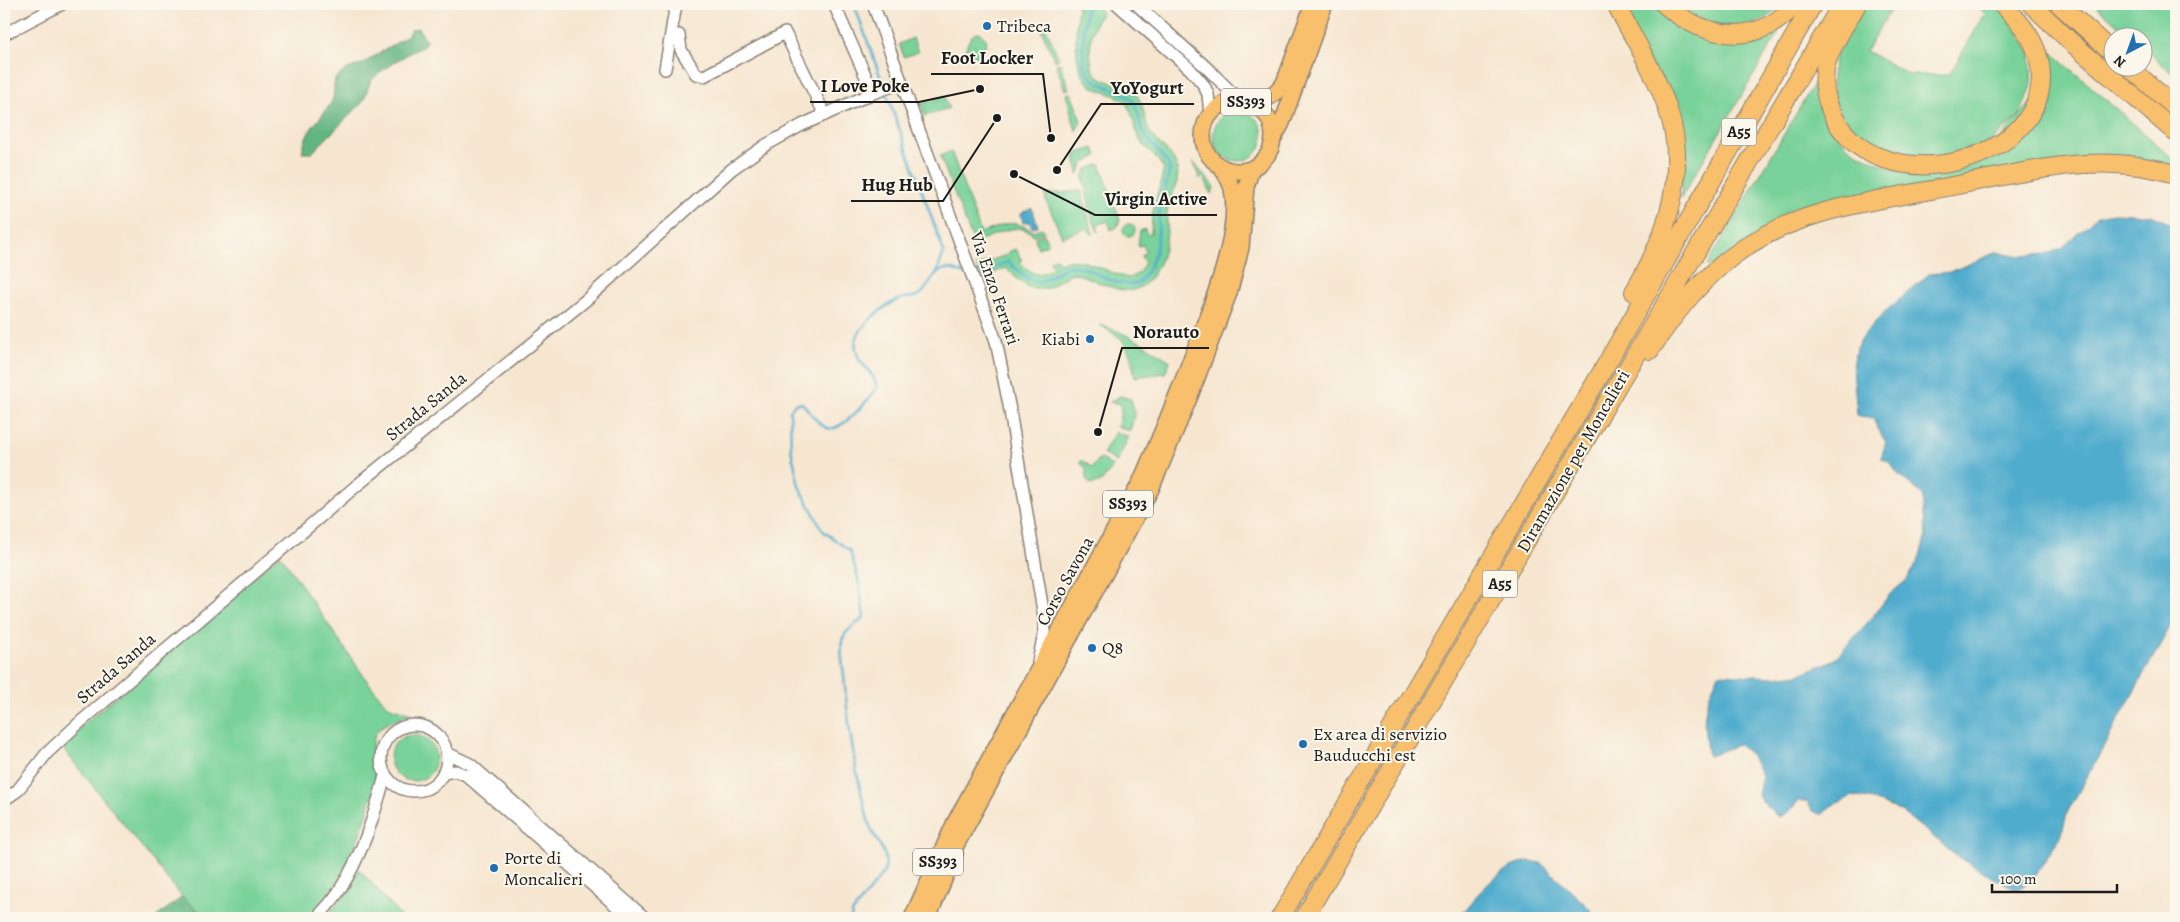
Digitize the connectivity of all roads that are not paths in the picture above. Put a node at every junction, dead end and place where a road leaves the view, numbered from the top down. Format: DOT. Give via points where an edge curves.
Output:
graph roads {
  1 [pos="62,4"];
  2 [pos="676,4"];
  3 [pos="834,4"];
  4 [pos="874,4"];
  5 [pos="1117,4"];
  6 [pos="1136,4"];
  7 [pos="1313,4"];
  8 [pos="1325,4"];
  9 [pos="1616,4"];
  10 [pos="1664,4"];
  11 [pos="1795,4"];
  12 [pos="1813,4"];
  13 [pos="1842,4"];
  14 [pos="1857,4"];
  15 [pos="2002,4"];
  16 [pos="2019,4"];
  17 [pos="2031,4"];
  18 [pos="2059,4"];
  19 [pos="2077,4"];
  20 [pos="2102,28"];
  21 [pos="4,34"];
  22 [pos="679,35"];
  23 [pos="2071,42"];
  24 [pos="2102,43"];
  25 [pos="665,68"];
  26 [pos="2152,72"];
  27 [pos="2142,78"];
  28 [pos="902,83"];
  29 [pos="880,91"];
  30 [pos="2176,93"];
  31 [pos="1244,102"];
  32 [pos="2176,108"];
  33 [pos="1210,114"];
  34 [pos="825,115"];
  35 [pos="2176,133"];
  36 [pos="1273,139"];
  37 [pos="1220,166"];
  38 [pos="1252,168"];
  39 [pos="2176,174"];
  40 [pos="1606,363"];
  41 [pos="1611,396"];
  42 [pos="1037,669"];
  43 [pos="447,753"];
  44 [pos="443,773"];
  45 [pos="385,776"];
  46 [pos="400,789"];
  47 [pos="4,800"];
  48 [pos="378,801"];
  49 [pos="961,825"];
  50 [pos="317,918"];
  51 [pos="630,918"];
  52 [pos="645,918"];
  53 [pos="902,918"];
  54 [pos="912,918"];
  55 [pos="918,918"];
  56 [pos="928,918"];
  57 [pos="1280,918"];
  58 [pos="1304,918"];
  1 -- 21 [label="street"];
  2 -- 25 [label="street"];
  3 -- 29 [label="street"];
  4 -- 28 [label="street, Via Enzo Ferrari"];
  5 -- 33 [label="street" via="1203,84 1208,94"];
  6 -- 31 [label="street"];
  7 -- 31 [label="main road, SS393" via="1278,92 1266,100"];
  8 -- 36 [label="main road, SS393" via="1282,123"];
  9 -- 40 [label="highway" via="1668,110 1676,152 1676,174 1663,230 1617,326"];
  10 -- 11 [label="highway" via="1694,24 1734,34 1757,32 1768,27"];
  12 -- 40 [label="highway, Diramazione per Moncalieri / A55"];
  13 -- 41 [label="highway, Diramazione per Moncalieri / A55"];
  14 -- 15 [label="highway" via="1826,65 1825,91 1832,113 1856,146 1881,158 1917,166 1961,161 1989,150 2014,133 2033,107 2040,79 2037,53 2025,30"];
  16 -- 23 [label="highway"];
  17 -- 23 [label="highway"];
  18 -- 24 [label="highway"];
  19 -- 20 [label="highway"];
  22 -- 34 [label="street" via="681,50 696,74 704,76 785,34"];
  23 -- 35 [label="highway"];
  26 -- 30 [label="highway"];
  27 -- 32 [label="highway"];
  28 -- 29 [label="street, Strada Sanda"];
  28 -- 42 [label="street, Via Enzo Ferrari" via="1001,358 1041,596 1044,625"];
  29 -- 34 [label="street, Strada Sanda"];
  31 -- 33 [label="main road, SS393" via="1228,102"];
  31 -- 36 [label="main road, SS393" via="1259,108 1267,116"];
  33 -- 37 [label="main road, Corso Savona / SS393" via="1205,123 1204,142 1212,160"];
  34 -- 47 [label="street, Strada Sanda" via="766,145 732,169 586,300 355,487 77,725"];
  36 -- 38 [label="main road, SS393" via="1268,155"];
  37 -- 38 [label="main road" via="1241,171"];
  37 -- 42 [label="main road, Corso Savona / SS393" via="1233,190 1233,202 1229,245 1217,290 1140,482"];
  38 -- 49 [label="main road, Corso Savona / SS393" via="1246,188 1244,226 1235,271 1151,489"];
  39 -- 41 [label="highway" via="2128,165 2050,167 1880,200 1793,222 1744,248 1699,286"];
  40 -- 57 [label="highway, Diramazione per Moncalieri / A55"];
  41 -- 58 [label="highway, Diramazione per Moncalieri / A55"];
  42 -- 49 [label="main road, Corso Savona / SS393"];
  43 -- 44 [label="street"];
  43 -- 45 [label="street" via="440,738 428,728 407,725 388,736 383,745 380,755"];
  43 -- 52 [label="street" via="470,764"];
  44 -- 46 [label="street" via="428,789"];
  44 -- 51 [label="street" via="456,771 466,775"];
  45 -- 46 [label="street"];
  45 -- 48 [label="street"];
  46 -- 48 [label="street"];
  48 -- 50 [label="street" via="369,833 339,892"];
  49 -- 53 [label="main road"];
  49 -- 54 [label="main road, Corso Savona / SS393"];
  49 -- 55 [label="main road, Corso Savona / SS393"];
  49 -- 56 [label="main road"];
}
